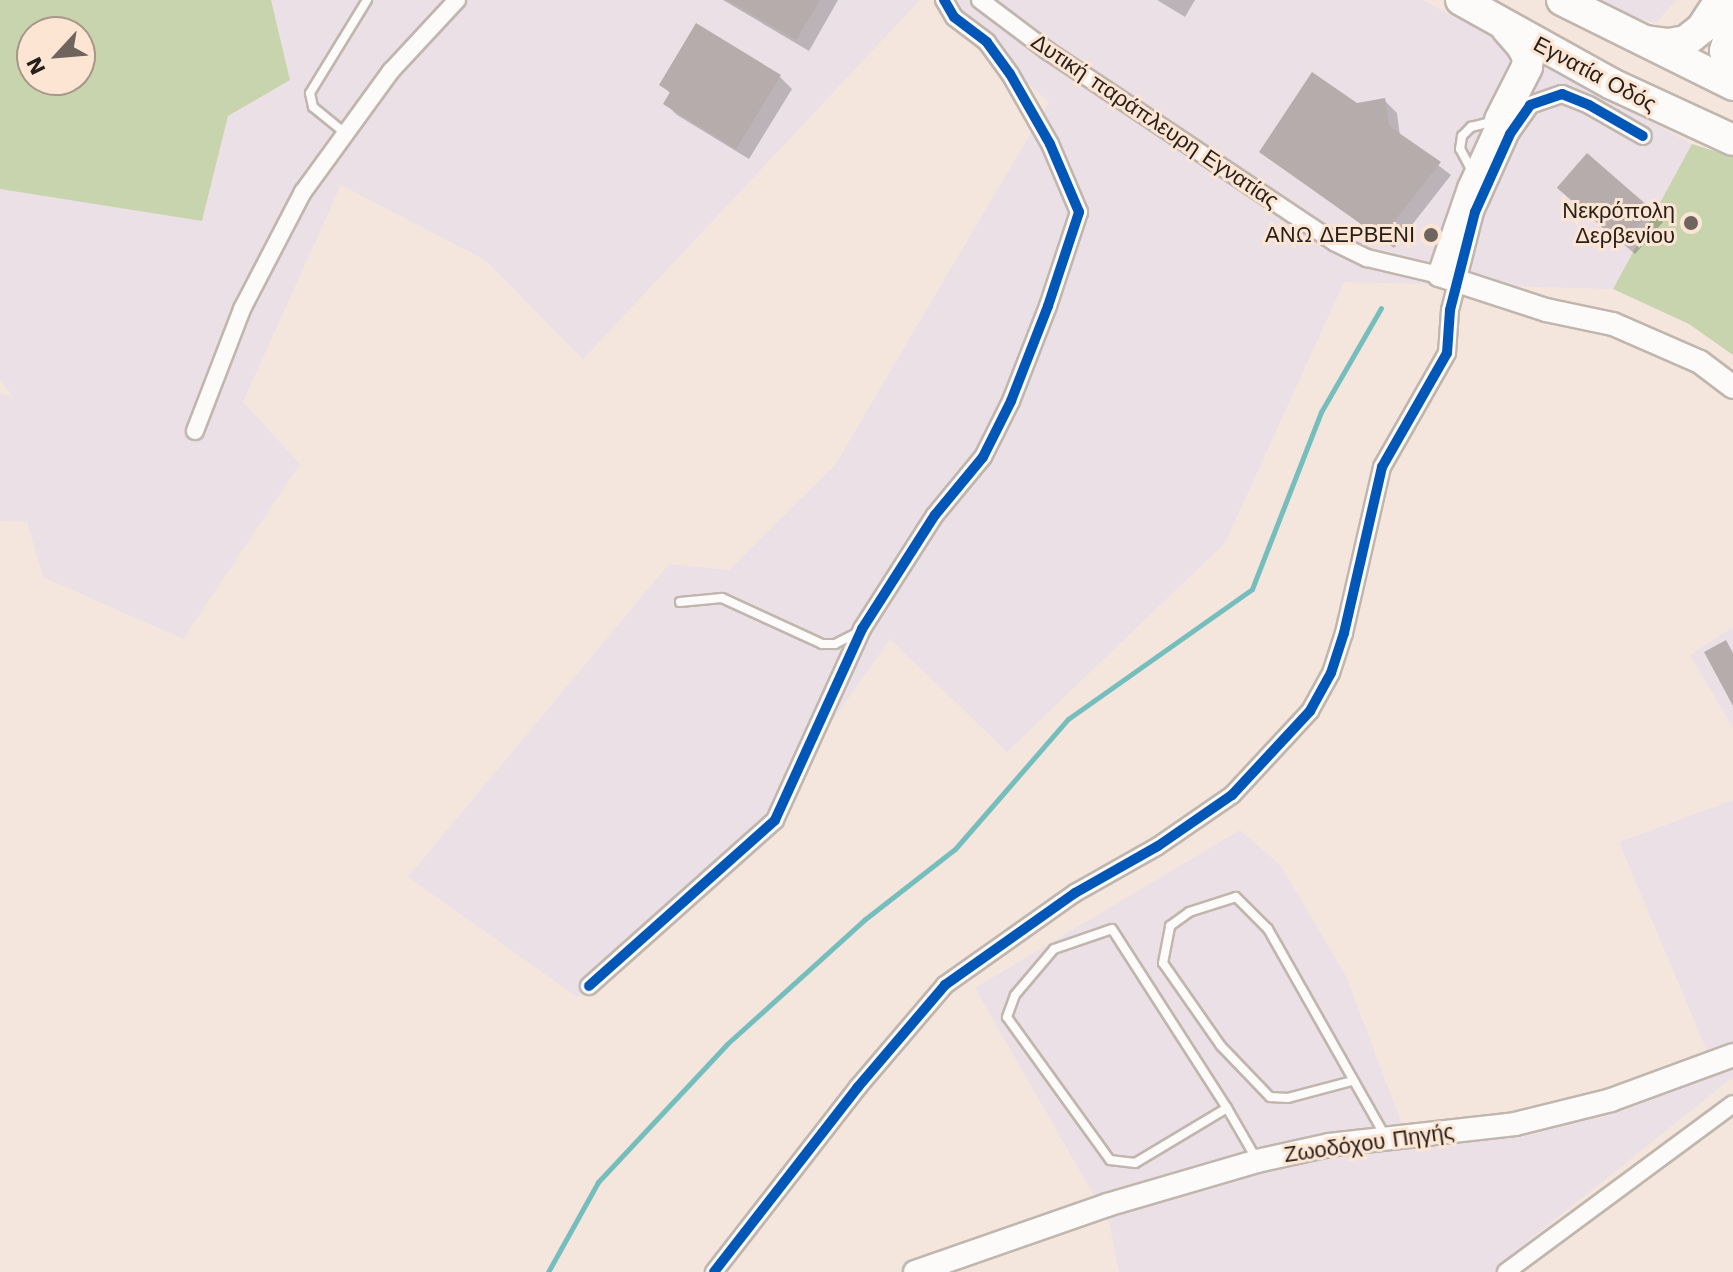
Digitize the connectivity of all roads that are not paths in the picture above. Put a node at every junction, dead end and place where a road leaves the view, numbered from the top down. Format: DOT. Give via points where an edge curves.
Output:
graph roads {
  1 [pos="367,0"];
  2 [pos="457,0"];
  3 [pos="944,0"];
  4 [pos="980,0"];
  5 [pos="1461,0"];
  6 [pos="1562,0"];
  7 [pos="1720,0"];
  8 [pos="1496,20"];
  9 [pos="1733,23"];
  10 [pos="1637,40"];
  11 [pos="1733,64"];
  12 [pos="1733,85"];
  13 [pos="1500,120"];
  14 [pos="345,133"];
  15 [pos="1643,136"];
  16 [pos="1733,140"];
  17 [pos="1449,279"];
  18 [pos="1733,387"];
  19 [pos="195,431"];
  20 [pos="680,602"];
  21 [pos="862,629"];
  22 [pos="589,986"];
  23 [pos="1733,1055"];
  24 [pos="1352,1081"];
  25 [pos="1733,1104"];
  26 [pos="1227,1108"];
  27 [pos="1385,1137"];
  28 [pos="1257,1161"];
  29 [pos="714,1272"];
  30 [pos="915,1272"];
  31 [pos="1506,1272"];
  1 -- 14 [label="lane" via="310,93 313,107"];
  2 -- 14 [label="street" via="391,71"];
  3 -- 21 [label="street" via="954,17 987,42 1010,74 1050,144 1079,212 1011,401 983,457 935,515"];
  4 -- 17 [label="street, Δυτική παράπλευρη Εγνατίας" via="1334,242 1367,258"];
  5 -- 8 [label="highway, Εγνατία Οδός"];
  6 -- 10 [label="highway"];
  7 -- 10 [label="highway" via="1702,28 1686,41"];
  8 -- 13 [label="highway" via="1528,57 1524,78"];
  8 -- 16 [label="highway, Εγνατία Οδός" via="1612,84"];
  9 -- 11 [label="highway" via="1725,51"];
  10 -- 12 [label="highway"];
  13 -- 17 [label="street" via="1474,176"];
  14 -- 19 [label="street" via="303,192 242,309"];
  15 -- 17 [label="street" via="1562,94 1530,105 1510,134"];
  17 -- 18 [label="street, Δυτική παράπλευρη Εγνατίας" via="1546,310 1613,324 1700,362"];
  17 -- 29 [label="street" via="1447,353 1382,467 1344,633 1331,673 1310,711 1232,795 1158,846 1075,893 945,985"];
  20 -- 21 [label="lane" via="722,598 822,644 835,644"];
  21 -- 22 [label="street" via="775,820"];
  23 -- 27 [label="street, Ζωοδόχου Πηγής" via="1611,1100 1515,1124"];
  24 -- 24 [label="lane" via="1268,929 1236,897 1189,912 1170,926 1163,963 1221,1046 1270,1097 1288,1098"];
  24 -- 27 [label="lane"];
  25 -- 31 [label="street"];
  26 -- 26 [label="lane" via="1112,929 1054,949 1015,995 1007,1017 1110,1160 1135,1163"];
  26 -- 28 [label="lane"];
  27 -- 28 [label="street, Ζωοδόχου Πηγής"];
  28 -- 30 [label="street, Ζωοδόχου Πηγής" via="1107,1205"];
}
